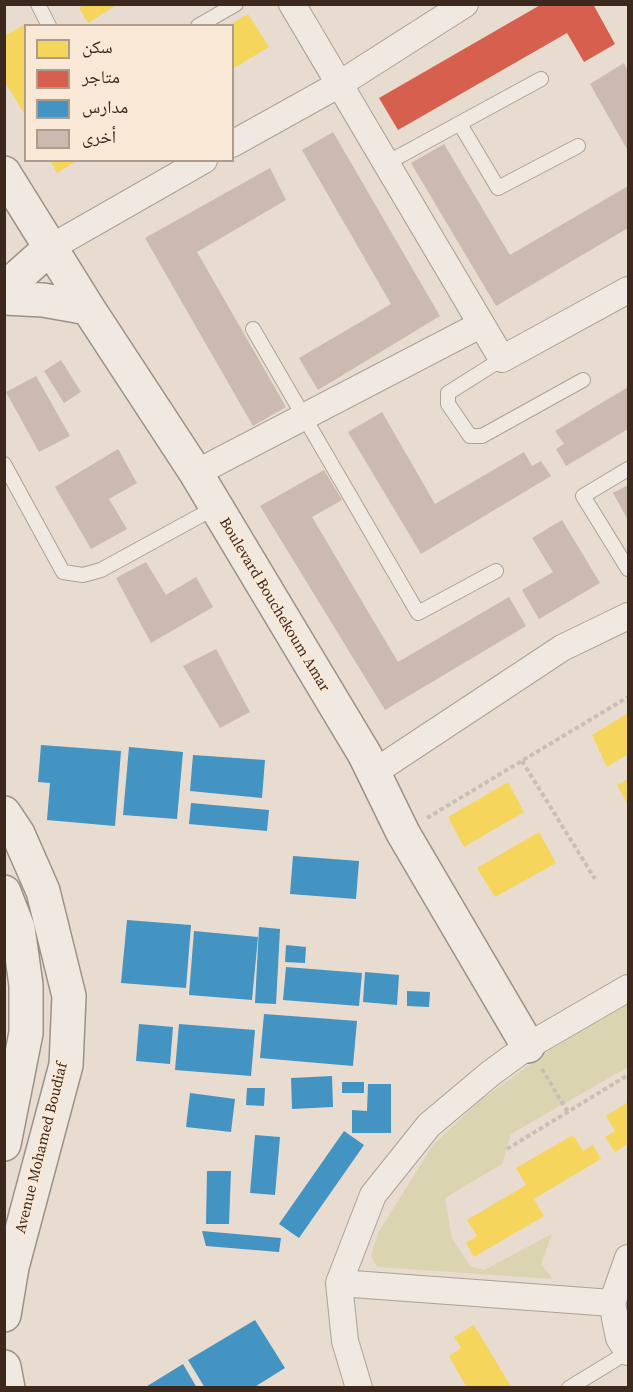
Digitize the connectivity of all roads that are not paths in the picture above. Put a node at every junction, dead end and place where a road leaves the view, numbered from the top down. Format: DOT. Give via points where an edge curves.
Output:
graph roads {
  1 [pos="38,4"];
  2 [pos="236,4"];
  3 [pos="292,4"];
  4 [pos="465,4"];
  5 [pos="48,24"];
  6 [pos="201,24"];
  7 [pos="541,79"];
  8 [pos="338,85"];
  9 [pos="460,124"];
  10 [pos="234,143"];
  11 [pos="578,146"];
  12 [pos="200,162"];
  13 [pos="385,164"];
  14 [pos="4,173"];
  15 [pos="50,248"];
  16 [pos="4,261"];
  17 [pos="4,289"];
  18 [pos="628,290"];
  19 [pos="4,298"];
  20 [pos="88,308"];
  21 [pos="480,325"];
  22 [pos="253,329"];
  23 [pos="502,359"];
  24 [pos="583,380"];
  25 [pos="303,418"];
  26 [pos="4,464"];
  27 [pos="628,469"];
  28 [pos="196,473"];
  29 [pos="216,507"];
  30 [pos="628,569"];
  31 [pos="496,571"];
  32 [pos="628,616"];
  33 [pos="372,773"];
  34 [pos="4,813"];
  35 [pos="4,892"];
  36 [pos="628,987"];
  37 [pos="528,1046"];
  38 [pos="4,1144"];
  39 [pos="628,1258"];
  40 [pos="339,1283"];
  41 [pos="612,1303"];
  42 [pos="4,1315"];
  43 [pos="628,1352"];
  44 [pos="4,1367"];
  45 [pos="8,1388"];
  46 [pos="360,1388"];
  47 [pos="569,1388"];
  1 -- 5 [label="lane"];
  2 -- 6 [label="lane"];
  3 -- 8 [label="street"];
  4 -- 8 [label="street"];
  7 -- 9 [label="lane"];
  8 -- 10 [label="street"];
  8 -- 13 [label="street"];
  9 -- 11 [label="lane" via="498,188"];
  9 -- 13 [label="lane"];
  12 -- 15 [label="street"];
  13 -- 21 [label="street"];
  14 -- 15 [label="street, Boulevard Bouchekoum Amar"];
  15 -- 16 [label="street"];
  15 -- 17 [label="street"];
  15 -- 20 [label="street, Boulevard Bouchekoum Amar"];
  18 -- 23 [label="street"];
  19 -- 20 [label="street"];
  20 -- 28 [label="street, Boulevard Bouchekoum Amar"];
  21 -- 23 [label="street"];
  21 -- 25 [label="street"];
  22 -- 25 [label="lane"];
  23 -- 24 [label="lane" via="448,393 448,404 470,436 482,436"];
  25 -- 28 [label="street"];
  25 -- 31 [label="lane" via="418,613"];
  26 -- 29 [label="lane" via="63,572 83,575 101,570"];
  27 -- 30 [label="lane" via="583,496"];
  28 -- 29 [label="street, Boulevard Bouchekoum Amar"];
  29 -- 33 [label="street, Boulevard Bouchekoum Amar"];
  32 -- 33 [label="street" via="562,648"];
  33 -- 37 [label="street, Boulevard Bouchekoum Amar"];
  34 -- 42 [label="street, Avenue Mohamed Boudiaf" via="18,834 43,891 69,996 66,1065 12,1267"];
  35 -- 38 [label="street" via="18,928 26,985 26,1033"];
  36 -- 37 [label="street"];
  37 -- 40 [label="street" via="429,1125 372,1196"];
  39 -- 41 [label="street"];
  40 -- 41 [label="street"];
  40 -- 46 [label="street" via="345,1341"];
  41 -- 43 [label="street" via="619,1338"];
  43 -- 47 [label="lane"];
  44 -- 45 [label="street"];
}
